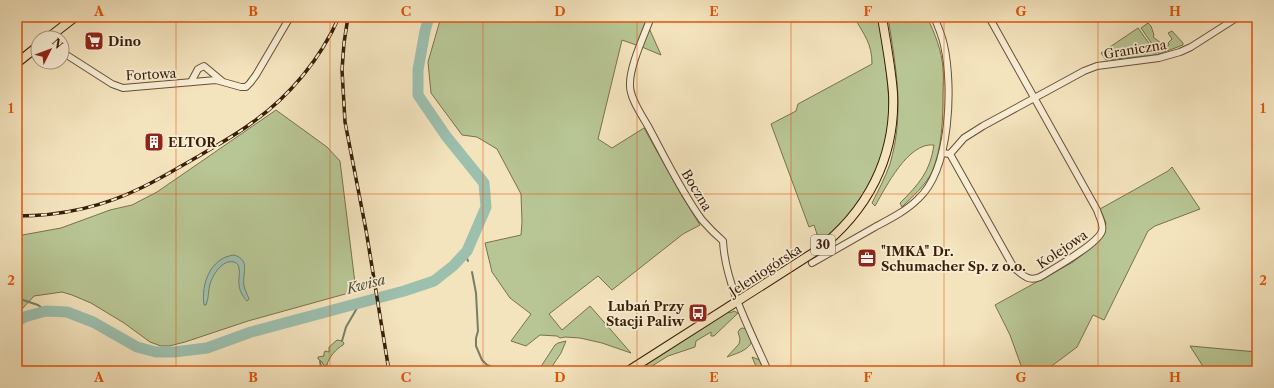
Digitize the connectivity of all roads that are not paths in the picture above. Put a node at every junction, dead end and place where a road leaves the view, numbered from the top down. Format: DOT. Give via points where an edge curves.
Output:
graph roads {
  1 [pos="74,17"];
  2 [pos="290,17"];
  3 [pos="652,17"];
  4 [pos="882,17"];
  5 [pos="934,17"];
  6 [pos="989,17"];
  7 [pos="1238,17"];
  8 [pos="58,30"];
  9 [pos="30,52"];
  10 [pos="70,57"];
  11 [pos="17,63"];
  12 [pos="191,82"];
  13 [pos="223,82"];
  14 [pos="1034,98"];
  15 [pos="942,153"];
  16 [pos="950,154"];
  17 [pos="812,263"];
  18 [pos="738,301"];
  19 [pos="628,371"];
  20 [pos="768,371"];
  1 -- 8 [label="main road"];
  2 -- 13 [label="street, Fortowa" via="256,75 246,87 241,88"];
  3 -- 18 [label="street, Boczna" via="633,68 631,92 695,209 708,227 724,241 726,266"];
  4 -- 18 [label="main road, Jeleniogórska / 30" via="893,92 892,123 883,164 872,188 854,215 827,242"];
  5 -- 15 [label="street, Jeleniogórska" via="944,45 949,88"];
  6 -- 14 [label="street, Kolejowa"];
  7 -- 14 [label="street, Graniczna" via="1180,52 1159,58 1097,66"];
  9 -- 11 [label="main road"];
  10 -- 12 [label="street, Fortowa" via="112,84 124,88"];
  12 -- 13 [label="street, Fortowa"];
  12 -- 13 [label="street, Fortowa" via="198,69 204,66"];
  14 -- 16 [label="street" via="964,138"];
  14 -- 16 [label="street, Kolejowa" via="1097,210 1102,224 1099,237 1081,251 1035,279 1029,279 1014,268"];
  15 -- 16 [label="street"];
  15 -- 17 [label="street, Jeleniogórska" via="931,183 904,211"];
  18 -- 19 [label="main road, Jeleniogórska / 30"];
  18 -- 20 [label="street, Boczna"];
}
